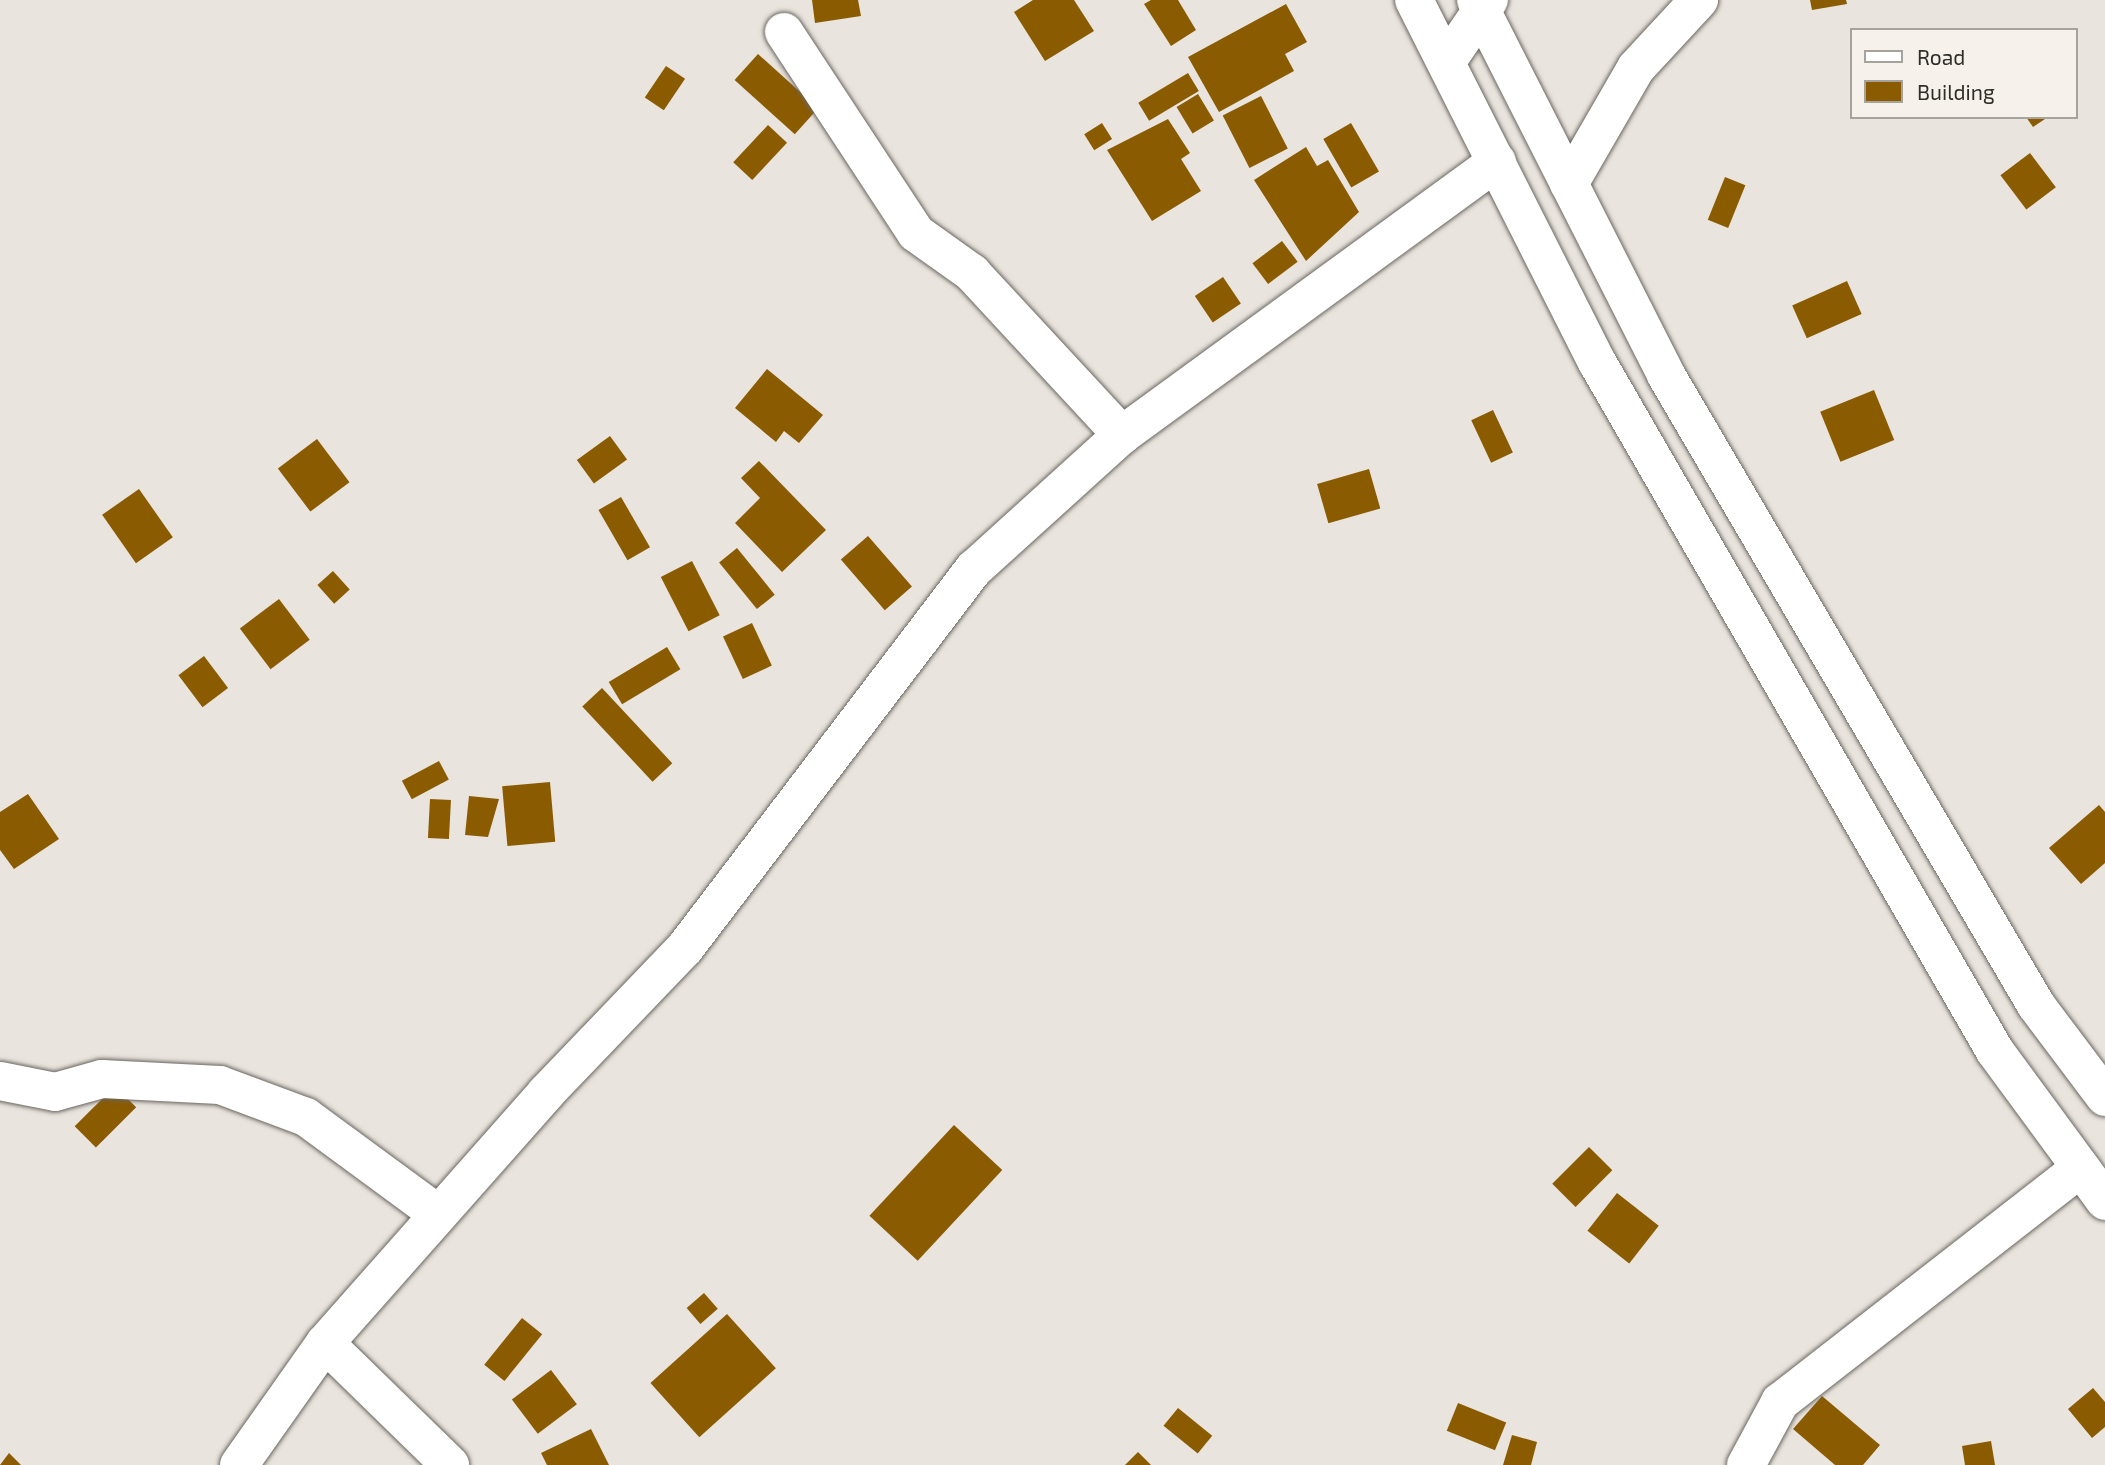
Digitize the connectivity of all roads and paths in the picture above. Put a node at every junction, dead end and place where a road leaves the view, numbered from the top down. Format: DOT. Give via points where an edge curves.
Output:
graph roads {
  1 [pos="1414,0"];
  2 [pos="1699,0"];
  3 [pos="1482,4"];
  4 [pos="784,32"];
  5 [pos="1447,61"];
  6 [pos="1497,162"];
  7 [pos="1569,184"];
  8 [pos="1122,435"];
  9 [pos="0,1081"];
  10 [pos="2105,1097"];
  11 [pos="2081,1168"];
  12 [pos="2105,1201"];
  13 [pos="438,1214"];
  14 [pos="325,1343"];
  15 [pos="239,1465"];
  16 [pos="450,1465"];
  17 [pos="1746,1465"];
  1 -- 5 [label="street"];
  2 -- 7 [label="street" via="1636,68"];
  3 -- 5 [label="street"];
  3 -- 7 [label="street"];
  4 -- 8 [label="street" via="916,233 972,273"];
  5 -- 6 [label="street"];
  6 -- 8 [label="street"];
  6 -- 11 [label="street" via="1597,362 1996,1051"];
  7 -- 10 [label="street" via="1666,375 1818,637 2036,1005"];
  8 -- 13 [label="street" via="974,569 685,948"];
  9 -- 13 [label="street" via="55,1092 102,1079 220,1085 306,1117"];
  11 -- 12 [label="street"];
  11 -- 17 [label="street" via="1780,1402"];
  13 -- 14 [label="street"];
  14 -- 15 [label="street"];
  14 -- 16 [label="street"];
}
